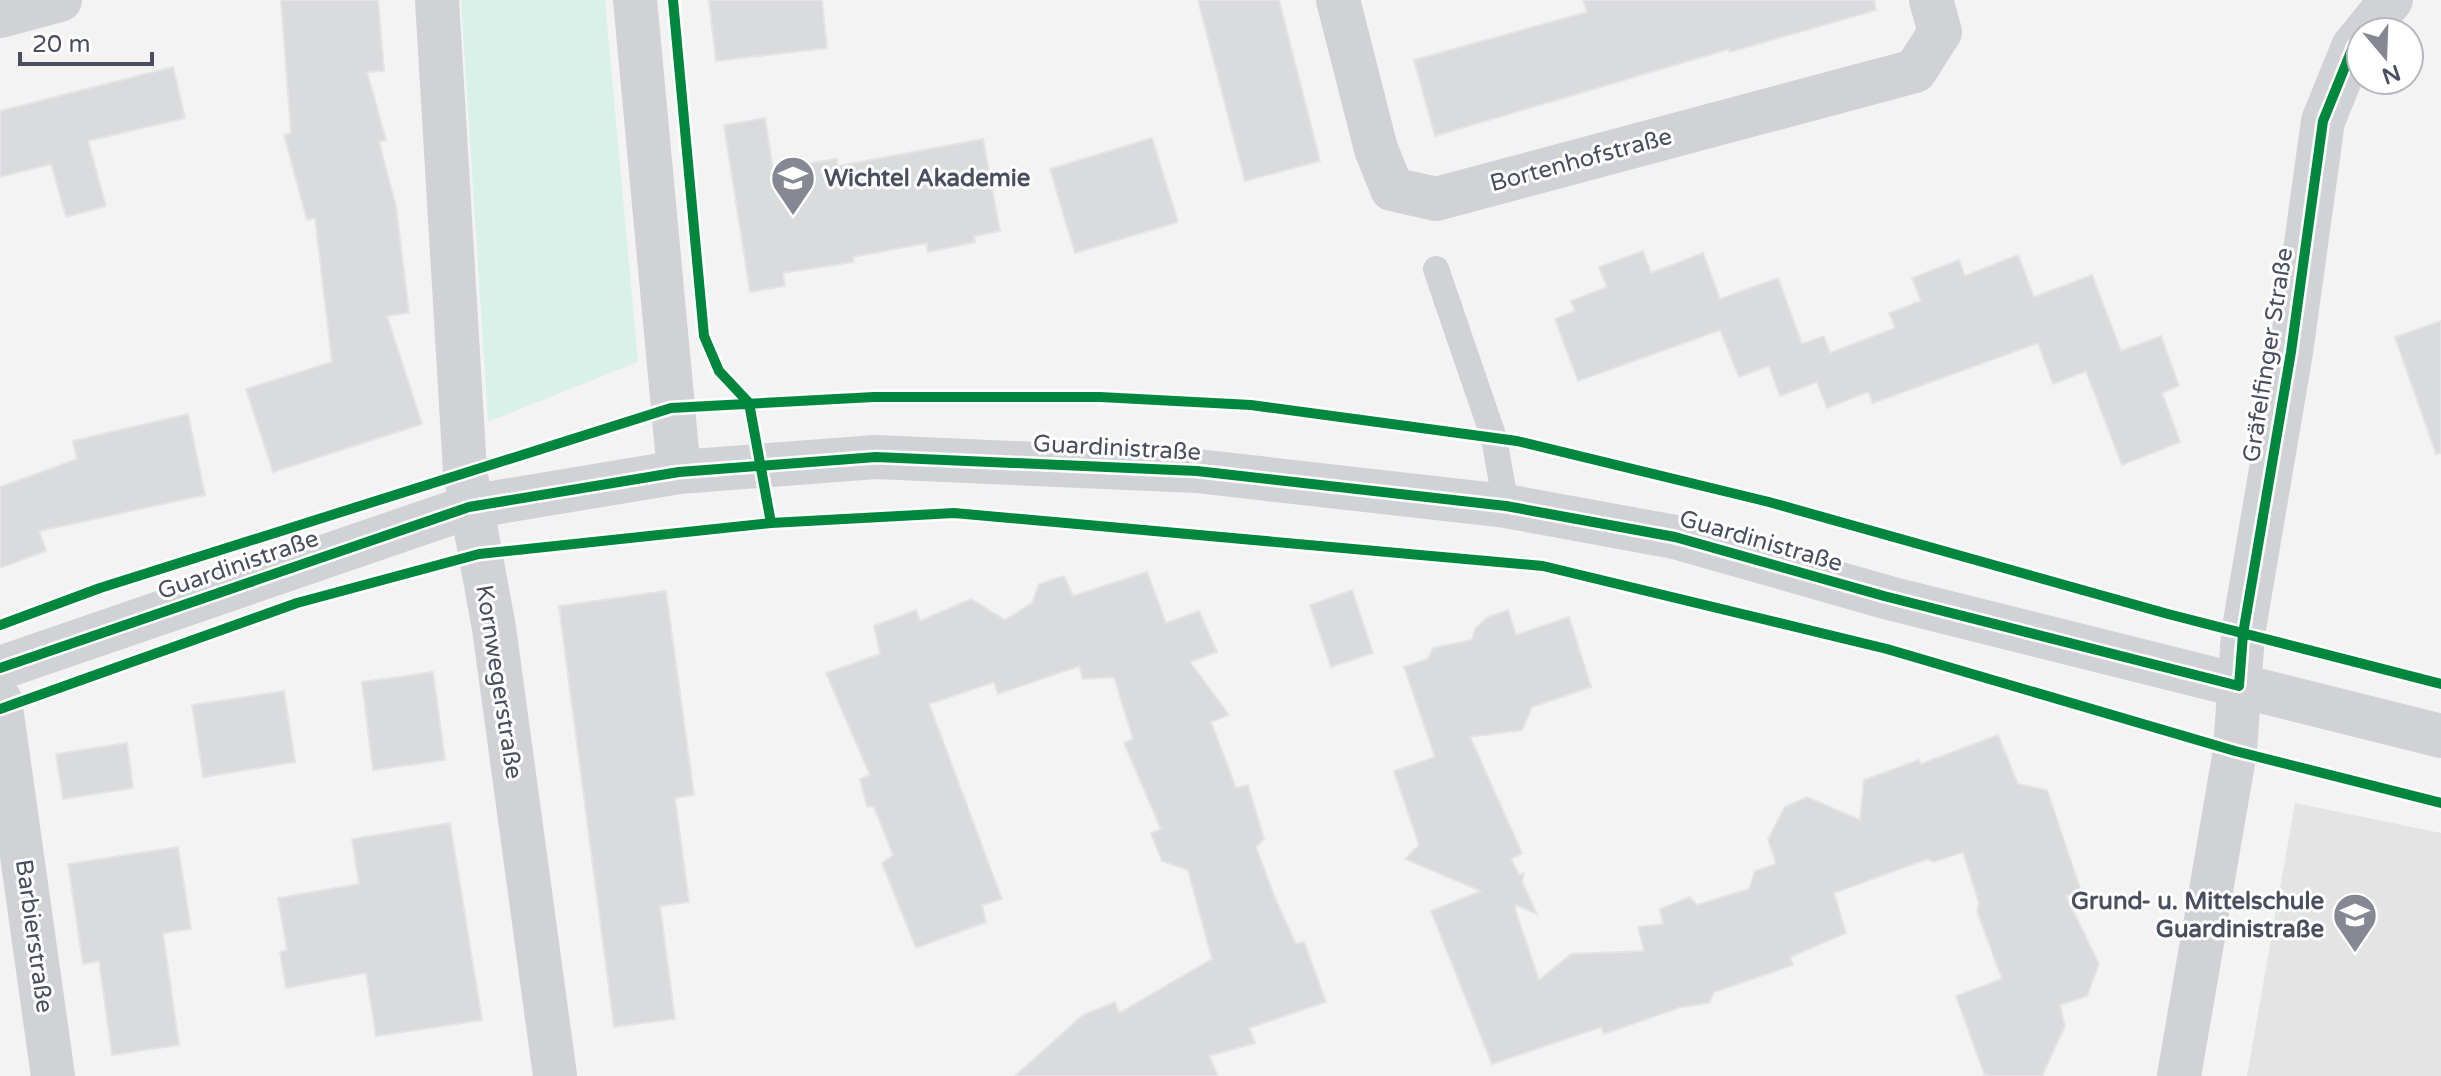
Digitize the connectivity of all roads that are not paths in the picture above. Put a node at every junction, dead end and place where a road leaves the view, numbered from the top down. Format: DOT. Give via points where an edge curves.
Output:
graph roads {
  1 [pos="60,0"];
  2 [pos="437,0"];
  3 [pos="635,0"];
  4 [pos="1338,0"];
  5 [pos="2391,0"];
  6 [pos="0,16"];
  7 [pos="1935,16"];
  8 [pos="2378,16"];
  9 [pos="2345,67"];
  10 [pos="1436,269"];
  11 [pos="679,472"];
  12 [pos="1506,506"];
  13 [pos="469,507"];
  14 [pos="0,668"];
  15 [pos="2239,686"];
  16 [pos="0,700"];
  17 [pos="2441,736"];
  18 [pos="53,1076"];
  19 [pos="555,1076"];
  20 [pos="2179,1076"];
  1 -- 6 [label="street"];
  2 -- 13 [label="street, Kornwegerstraße"];
  3 -- 11 [label="street"];
  4 -- 7 [label="street, Bortenhofstraße" via="1376,149 1392,189 1436,199 1915,71"];
  5 -- 8 [label="street"];
  9 -- 15 [label="street, Gräfelfinger Straße" via="2323,121"];
  10 -- 12 [label="lane" via="1494,438"];
  11 -- 12 [label="street, Guardinistraße" via="907,458 1197,471"];
  11 -- 13 [label="street, Guardinistraße"];
  12 -- 15 [label="street, Guardinistraße" via="1675,537 1889,598"];
  13 -- 14 [label="street, Guardinistraße"];
  13 -- 19 [label="street, Kornwegerstraße" via="494,628"];
  15 -- 17 [label="street, Guardinistraße"];
  15 -- 20 [label="street, Gräfelfinger Straße" via="2235,751"];
  16 -- 18 [label="street, Barbierstraße"];
}
